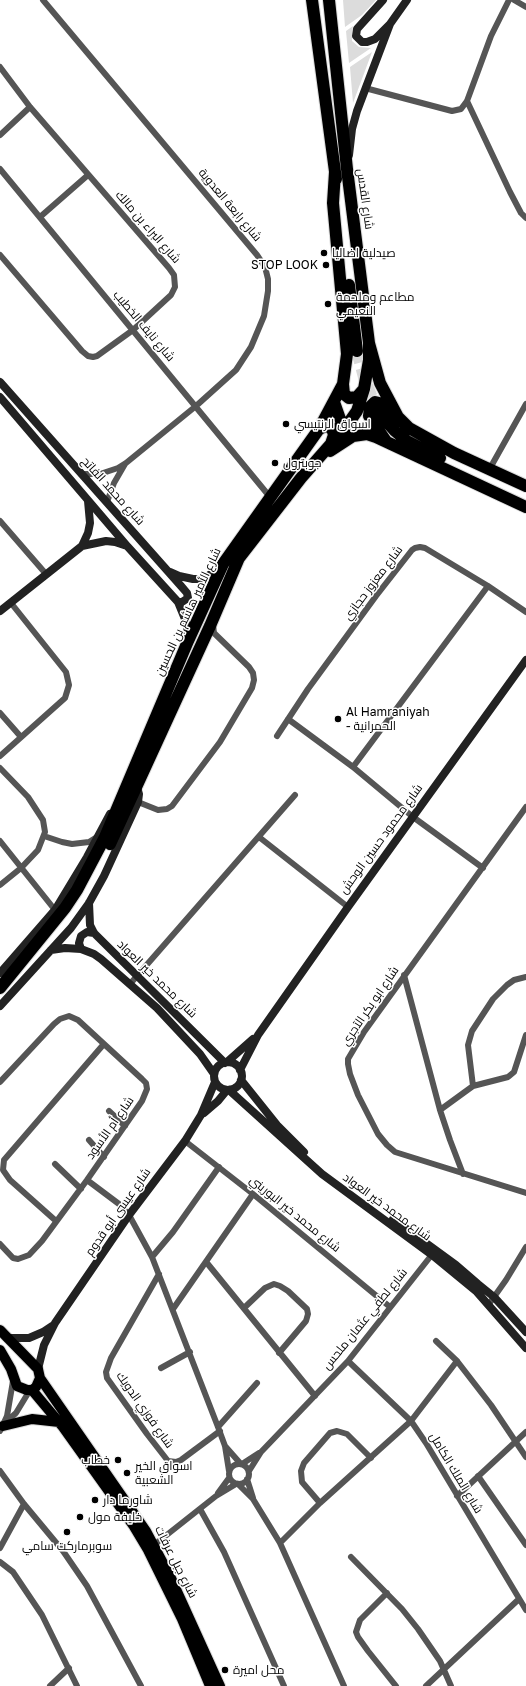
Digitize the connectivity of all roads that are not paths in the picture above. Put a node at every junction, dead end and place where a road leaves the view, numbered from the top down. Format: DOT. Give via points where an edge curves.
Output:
graph roads {
  1 [pos="43,0"];
  2 [pos="312,0"];
  3 [pos="329,0"];
  4 [pos="384,0"];
  5 [pos="407,0"];
  6 [pos="509,0"];
  7 [pos="514,0"];
  8 [pos="526,7"];
  9 [pos="390,24"];
  10 [pos="0,67"];
  11 [pos="365,88"];
  12 [pos="467,101"];
  13 [pos="30,107"];
  14 [pos="0,135"];
  15 [pos="0,169"];
  16 [pos="347,169"];
  17 [pos="335,172"];
  18 [pos="88,175"];
  19 [pos="40,217"];
  20 [pos="526,218"];
  21 [pos="0,255"];
  22 [pos="133,330"];
  23 [pos="369,344"];
  24 [pos="357,351"];
  25 [pos="0,382"];
  26 [pos="342,384"];
  27 [pos="364,389"];
  28 [pos="0,397"];
  29 [pos="334,402"];
  30 [pos="526,404"];
  31 [pos="196,406"];
  32 [pos="378,412"];
  33 [pos="398,417"];
  34 [pos="319,429"];
  35 [pos="349,432"];
  36 [pos="387,441"];
  37 [pos="331,444"];
  38 [pos="322,456"];
  39 [pos="126,463"];
  40 [pos="489,470"];
  41 [pos="81,474"];
  42 [pos="526,486"];
  43 [pos="270,497"];
  44 [pos="526,498"];
  45 [pos="88,500"];
  46 [pos="107,502"];
  47 [pos="526,507"];
  48 [pos="0,522"];
  49 [pos="82,546"];
  50 [pos="128,547"];
  51 [pos="223,564"];
  52 [pos="170,572"];
  53 [pos="46,574"];
  54 [pos="488,586"];
  55 [pos="178,602"];
  56 [pos="11,603"];
  57 [pos="0,611"];
  58 [pos="526,612"];
  59 [pos="214,616"];
  60 [pos="218,636"];
  61 [pos="204,638"];
  62 [pos="188,641"];
  63 [pos="526,660"];
  64 [pos="0,713"];
  65 [pos="288,719"];
  66 [pos="277,736"];
  67 [pos="21,737"];
  68 [pos="0,756"];
  69 [pos="352,767"];
  70 [pos="0,768"];
  71 [pos="137,787"];
  72 [pos="295,795"];
  73 [pos="121,799"];
  74 [pos="138,802"];
  75 [pos="526,807"];
  76 [pos="413,817"];
  77 [pos="44,836"];
  78 [pos="96,837"];
  79 [pos="259,837"];
  80 [pos="0,841"];
  81 [pos="21,868"];
  82 [pos="483,868"];
  83 [pos="0,885"];
  84 [pos="88,903"];
  85 [pos="348,907"];
  86 [pos="55,910"];
  87 [pos="94,933"];
  88 [pos="81,949"];
  89 [pos="51,950"];
  90 [pos="0,973"];
  91 [pos="404,975"];
  92 [pos="137,977"];
  93 [pos="526,977"];
  94 [pos="130,984"];
  95 [pos="0,988"];
  96 [pos="0,997"];
  97 [pos="0,1006"];
  98 [pos="526,1034"];
  99 [pos="258,1035"];
  100 [pos="103,1045"];
  101 [pos="226,1063"];
  102 [pos="240,1070"];
  103 [pos="215,1078"];
  104 [pos="241,1080"];
  105 [pos="0,1082"];
  106 [pos="473,1086"];
  107 [pos="228,1090"];
  108 [pos="440,1110"];
  109 [pos="109,1111"];
  110 [pos="201,1115"];
  111 [pos="124,1126"];
  112 [pos="89,1140"];
  113 [pos="185,1141"];
  114 [pos="104,1157"];
  115 [pos="55,1164"];
  116 [pos="218,1167"];
  117 [pos="463,1174"];
  118 [pos="87,1180"];
  119 [pos="81,1189"];
  120 [pos="526,1193"];
  121 [pos="253,1194"];
  122 [pos="129,1215"];
  123 [pos="56,1221"];
  124 [pos="0,1244"];
  125 [pos="526,1247"];
  126 [pos="434,1253"];
  127 [pos="152,1257"];
  128 [pos="207,1263"];
  129 [pos="159,1274"];
  130 [pos="491,1301"];
  131 [pos="390,1306"];
  132 [pos="244,1308"];
  133 [pos="173,1309"];
  134 [pos="55,1323"];
  135 [pos="526,1332"];
  136 [pos="3,1334"];
  137 [pos="436,1341"];
  138 [pos="526,1348"];
  139 [pos="0,1350"];
  140 [pos="190,1352"];
  141 [pos="279,1353"];
  142 [pos="348,1361"];
  143 [pos="457,1361"];
  144 [pos="161,1368"];
  145 [pos="39,1374"];
  146 [pos="13,1376"];
  147 [pos="257,1383"];
  148 [pos="31,1390"];
  149 [pos="315,1396"];
  150 [pos="411,1421"];
  151 [pos="59,1422"];
  152 [pos="2,1427"];
  153 [pos="219,1429"];
  154 [pos="526,1432"];
  155 [pos="515,1441"];
  156 [pos="225,1446"];
  157 [pos="261,1452"];
  158 [pos="526,1457"];
  159 [pos="371,1458"];
  160 [pos="241,1464"];
  161 [pos="0,1471"];
  162 [pos="249,1471"];
  163 [pos="229,1475"];
  164 [pos="478,1476"];
  165 [pos="248,1479"];
  166 [pos="237,1484"];
  167 [pos="216,1496"];
  168 [pos="457,1496"];
  169 [pos="253,1499"];
  170 [pos="320,1503"];
  171 [pos="24,1504"];
  172 [pos="200,1509"];
  173 [pos="280,1544"];
  174 [pos="154,1545"];
  175 [pos="526,1545"];
  176 [pos="0,1548"];
  177 [pos="351,1557"];
  178 [pos="0,1562"];
  179 [pos="387,1593"];
  180 [pos="519,1599"];
  181 [pos="526,1610"];
  182 [pos="69,1668"];
  183 [pos="445,1668"];
  184 [pos="50,1686"];
  185 [pos="78,1686"];
  186 [pos="141,1686"];
  187 [pos="210,1686"];
  188 [pos="220,1686"];
  189 [pos="284,1686"];
  190 [pos="344,1686"];
  191 [pos="396,1686"];
  192 [pos="426,1686"];
  193 [pos="451,1686"];
  1 -- 31 [label="street, شارع رابعة العدوية" via="257,255 264,267 268,291 264,316 251,347 236,370"];
  2 -- 17 [label="highway"];
  3 -- 16 [label="highway, شارع القدس"];
  4 -- 9 [label="street" via="357,29 356,36 362,42 367,42 375,39"];
  5 -- 9 [label="street"];
  6 -- 12 [label="street" via="491,36"];
  7 -- 8 [label="street"];
  9 -- 11 [label="street"];
  10 -- 13 [label="street, شارع البراء بن مالك"];
  11 -- 12 [label="street" via="452,111 461,109"];
  11 -- 16 [label="street" via="352,129"];
  12 -- 20 [label="street" via="510,192"];
  13 -- 14 [label="street"];
  13 -- 18 [label="street, شارع البراء بن مالك"];
  15 -- 19 [label="street, شارع نايف الخطيب"];
  16 -- 23 [label="highway, شارع القدس"];
  17 -- 24 [label="highway"];
  17 -- 26 [label="highway, شارع الأمير هاشم بن الحسين" via="333,203 347,354"];
  18 -- 19 [label="street"];
  18 -- 22 [label="street, شارع البراء بن مالك" via="174,276 175,287 171,295"];
  19 -- 22 [label="street, شارع نايف الخطيب"];
  21 -- 22 [label="street, شارع البراء بن مالك" via="88,356 97,356"];
  22 -- 31 [label="street, شارع نايف الخطيب"];
  23 -- 27 [label="highway, شارع الأمير هاشم بن الحسين"];
  23 -- 33 [label="highway, شارع القدس" via="380,383"];
  25 -- 41 [label="street, شارع محمد الفاتح"];
  26 -- 27 [label="highway" via="344,394 350,398 357,397"];
  26 -- 29 [label="highway, شارع الأمير هاشم بن الحسين"];
  27 -- 35 [label="highway, شارع الأمير هاشم بن الحسين"];
  28 -- 45 [label="street, شارع محمد الفاتح"];
  29 -- 34 [label="highway, شارع الأمير هاشم بن الحسين"];
  29 -- 35 [label="highway"];
  30 -- 40 [label="street"];
  31 -- 39 [label="street, شارع رابعة العدوية"];
  31 -- 43 [label="street, شارع نايف الخطيب"];
  32 -- 44 [label="highway" via="407,441"];
  33 -- 36 [label="highway" via="379,403 375,402 370,407 369,416"];
  33 -- 40 [label="highway, شارع القدس" via="409,428"];
  34 -- 37 [label="highway" via="326,426 332,428 334,435"];
  34 -- 43 [label="highway, شارع الأمير هاشم بن الحسين"];
  35 -- 36 [label="highway" via="368,434"];
  35 -- 37 [label="highway, شارع الأمير هاشم بن الحسين"];
  35 -- 38 [label="highway"];
  36 -- 47 [label="highway"];
  37 -- 38 [label="highway, شارع الأمير هاشم بن الحسين"];
  38 -- 59 [label="highway, شارع الأمير هاشم بن الحسين" via="301,478 239,558"];
  39 -- 41 [label="street, شارع رابعة العدوية" via="105,473"];
  39 -- 46 [label="street, شارع رابعة العدوية" via="114,483"];
  40 -- 42 [label="highway, شارع القدس"];
  41 -- 46 [label="street, شارع محمد الفاتح"];
  43 -- 51 [label="highway, شارع الأمير هاشم بن الحسين"];
  45 -- 49 [label="street" via="90,523"];
  45 -- 50 [label="street, شارع محمد الفاتح"];
  46 -- 52 [label="street, شارع محمد الفاتح"];
  48 -- 53 [label="street"];
  49 -- 50 [label="street" via="106,541"];
  49 -- 53 [label="street"];
  50 -- 55 [label="street, شارع محمد الفاتح"];
  51 -- 52 [label="street" via="200,579"];
  51 -- 62 [label="highway, شارع الأمير هاشم بن الحسين"];
  52 -- 55 [label="street, شارع محمد الفاتح" via="187,593 188,598 185,601"];
  53 -- 56 [label="street"];
  54 -- 58 [label="street, شارع معزوز حجازي"];
  54 -- 65 [label="street, شارع معزوز حجازي" via="425,548 412,550"];
  54 -- 69 [label="street"];
  55 -- 62 [label="street, شارع محمد الفاتح" via="187,624"];
  56 -- 57 [label="street"];
  56 -- 67 [label="street" via="66,672 69,685 65,698"];
  59 -- 60 [label="street" via="213,628"];
  59 -- 61 [label="highway, شارع الأمير هاشم بن الحسين"];
  60 -- 61 [label="street" via="210,634"];
  60 -- 74 [label="street" via="253,673 252,688 220,742 172,806 158,810"];
  61 -- 71 [label="highway, شارع الأمير هاشم بن الحسين"];
  62 -- 73 [label="highway, شارع الأمير هاشم بن الحسين"];
  63 -- 76 [label="street, شارع محمود حسين الوحش"];
  64 -- 67 [label="street"];
  65 -- 66 [label="street, شارع معزوز حجازي"];
  65 -- 69 [label="street"];
  67 -- 68 [label="street"];
  69 -- 76 [label="street"];
  70 -- 77 [label="street" via="38,811 45,826"];
  71 -- 74 [label="street, شارع الأمير هاشم بن الحسين"];
  71 -- 96 [label="highway, شارع الأمير هاشم بن الحسين" via="111,844 80,899 29,965"];
  72 -- 79 [label="street"];
  73 -- 78 [label="street, شارع الأمير هاشم بن الحسين"];
  73 -- 95 [label="highway, شارع الأمير هاشم بن الحسين" via="105,837 77,890"];
  74 -- 84 [label="street, شارع الأمير هاشم بن الحسين" via="104,876"];
  75 -- 82 [label="street, شارع ابو بكر الآجري"];
  76 -- 82 [label="street"];
  76 -- 85 [label="street, شارع محمود حسين الوحش"];
  77 -- 78 [label="street" via="72,844 89,842"];
  77 -- 81 [label="street" via="38,850"];
  78 -- 86 [label="street, شارع الأمير هاشم بن الحسين"];
  79 -- 85 [label="street"];
  79 -- 92 [label="street"];
  80 -- 81 [label="street"];
  81 -- 83 [label="street"];
  81 -- 86 [label="street"];
  82 -- 91 [label="street, شارع ابو بكر الآجري"];
  84 -- 87 [label="street, شارع محمد خير العواد" via="90,924"];
  84 -- 89 [label="street, شارع الأمير هاشم بن الحسين" via="71,928"];
  85 -- 99 [label="street, شارع محمود حسين الوحش"];
  86 -- 90 [label="street, شارع الأمير هاشم بن الحسين"];
  87 -- 88 [label="street" via="87,932 81,936"];
  87 -- 92 [label="street, شارع محمد خير العواد"];
  88 -- 89 [label="street, شارع محمد خير العواد"];
  88 -- 94 [label="street, شارع محمد خير العواد" via="94,954"];
  89 -- 97 [label="street, شارع الأمير هاشم بن الحسين"];
  91 -- 108 [label="street"];
  91 -- 117 [label="street, شارع ابو بكر الآجري" via="352,1052 348,1064 350,1074 370,1120 387,1145 395,1152 408,1157"];
  92 -- 94 [label="street"];
  92 -- 101 [label="street, شارع محمد خير العواد"];
  93 -- 106 [label="street" via="507,985 493,999 472,1031 468,1046"];
  94 -- 103 [label="street, شارع محمد خير العواد" via="180,1031 207,1062"];
  98 -- 106 [label="street" via="514,1072 508,1077"];
  99 -- 101 [label="street, شارع محمود حسين الوحش"];
  99 -- 102 [label="street, شارع محمود حسين الوحش"];
  100 -- 105 [label="street, شارع أم الأسود" via="78,1020 69,1016 63,1018 54,1024"];
  100 -- 111 [label="street, شارع أم الأسود" via="142,1078 147,1086 142,1101"];
  100 -- 123 [label="street" via="4,1160 3,1170 10,1180"];
  101 -- 102 [label="street" via="235,1064"];
  101 -- 103 [label="street" via="218,1067"];
  102 -- 104 [label="street"];
  103 -- 107 [label="street" via="218,1086"];
  103 -- 110 [label="street, شارع عيسى أبو قدوم"];
  104 -- 107 [label="street" via="238,1085"];
  104 -- 126 [label="street, شارع محمد خير العواد" via="277,1125 315,1163"];
  106 -- 108 [label="street"];
  107 -- 110 [label="street, شارع عيسى أبو قدوم"];
  107 -- 126 [label="street, شارع محمد خير العواد" via="322,1174"];
  108 -- 117 [label="street"];
  109 -- 111 [label="street"];
  110 -- 113 [label="street, شارع عيسى أبو قدوم"];
  111 -- 114 [label="street, شارع أم الأسود"];
  112 -- 114 [label="street"];
  113 -- 116 [label="street, شارع محمد خير البوريني"];
  113 -- 122 [label="street, شارع عيسى أبو قدوم"];
  114 -- 118 [label="street, شارع أم الأسود"];
  115 -- 119 [label="street"];
  116 -- 121 [label="street, شارع محمد خير البوريني"];
  116 -- 127 [label="street" via="173,1232"];
  117 -- 120 [label="street, شارع ابو بكر الآجري"];
  118 -- 119 [label="street, شارع أم الأسود"];
  118 -- 122 [label="street" via="119,1204"];
  119 -- 123 [label="street, شارع أم الأسود"];
  121 -- 128 [label="street"];
  121 -- 131 [label="street, شارع محمد خير البوريني"];
  122 -- 127 [label="street"];
  122 -- 134 [label="street, شارع عيسى أبو قدوم"];
  123 -- 124 [label="street, شارع أم الأسود" via="42,1241 23,1258 12,1258"];
  125 -- 130 [label="street"];
  126 -- 130 [label="street, شارع محمد خير العواد"];
  126 -- 131 [label="street, شارع لطفي عثمان ملحس"];
  127 -- 129 [label="street"];
  128 -- 132 [label="street"];
  128 -- 133 [label="street"];
  129 -- 133 [label="street"];
  129 -- 153 [label="street, شارع فوزي الدويك" via="110,1362 106,1372 107,1378 168,1461 181,1460"];
  130 -- 135 [label="street, شارع محمد خير العواد"];
  130 -- 138 [label="street, شارع محمد خير العواد"];
  131 -- 142 [label="street, شارع لطفي عثمان ملحس"];
  132 -- 141 [label="street"];
  132 -- 141 [label="street" via="265,1288 274,1284 288,1292 307,1309 306,1321"];
  133 -- 140 [label="street"];
  134 -- 136 [label="street, شارع عيسى أبو قدوم" via="29,1338"];
  134 -- 145 [label="street, شارع عيسى أبو قدوم" via="44,1345"];
  136 -- 145 [label="main road, شارع جبل عرفات"];
  137 -- 143 [label="street"];
  139 -- 146 [label="main road, شارع جبل عرفات"];
  140 -- 144 [label="street"];
  140 -- 153 [label="street"];
  141 -- 149 [label="street"];
  142 -- 149 [label="street, شارع لطفي عثمان ملحس"];
  142 -- 150 [label="street, شارع الملك الكامل"];
  143 -- 150 [label="street"];
  143 -- 155 [label="street" via="491,1404"];
  145 -- 148 [label="main road" via="38,1384"];
  145 -- 174 [label="main road, شارع جبل عرفات"];
  146 -- 148 [label="main road, شارع جبل عرفات" via="17,1386 23,1390"];
  146 -- 152 [label="street" via="11,1400"];
  147 -- 153 [label="street"];
  148 -- 151 [label="main road, شارع جبل عرفات"];
  148 -- 152 [label="street" via="16,1413"];
  149 -- 157 [label="street, شارع لطفي عثمان ملحس"];
  150 -- 159 [label="street"];
  150 -- 168 [label="street, شارع الملك الكامل"];
  151 -- 152 [label="main road" via="32,1419"];
  151 -- 187 [label="main road, شارع جبل عرفات" via="148,1550 182,1619"];
  153 -- 156 [label="street"];
  154 -- 155 [label="street"];
  155 -- 158 [label="street"];
  155 -- 164 [label="street"];
  156 -- 160 [label="street"];
  156 -- 163 [label="street"];
  157 -- 160 [label="street, شارع لطفي عثمان ملحس"];
  157 -- 162 [label="street, شارع لطفي عثمان ملحس"];
  159 -- 170 [label="street"];
  159 -- 170 [label="street" via="347,1434 330,1432 304,1462 300,1471 302,1482"];
  160 -- 162 [label="street"];
  160 -- 163 [label="street" via="231,1467"];
  161 -- 171 [label="street"];
  162 -- 165 [label="street"];
  163 -- 166 [label="street"];
  163 -- 167 [label="street"];
  164 -- 168 [label="street"];
  164 -- 175 [label="street"];
  165 -- 166 [label="street"];
  165 -- 169 [label="street"];
  166 -- 167 [label="street"];
  166 -- 169 [label="street"];
  167 -- 172 [label="street"];
  168 -- 180 [label="street, شارع الملك الكامل"];
  169 -- 173 [label="street"];
  170 -- 173 [label="street"];
  171 -- 176 [label="street"];
  171 -- 186 [label="street" via="63,1551 87,1586"];
  172 -- 174 [label="street"];
  172 -- 189 [label="street" via="224,1552"];
  173 -- 190 [label="street"];
  174 -- 188 [label="main road, شارع جبل عرفات"];
  177 -- 179 [label="street"];
  178 -- 182 [label="street" via="13,1572 22,1584 53,1634"];
  179 -- 183 [label="street" via="418,1629"];
  179 -- 191 [label="street" via="360,1620 356,1632"];
  180 -- 181 [label="street, شارع الملك الكامل"];
  180 -- 183 [label="street"];
  182 -- 184 [label="street"];
  182 -- 185 [label="street"];
  183 -- 192 [label="street"];
  183 -- 193 [label="street"];
}
